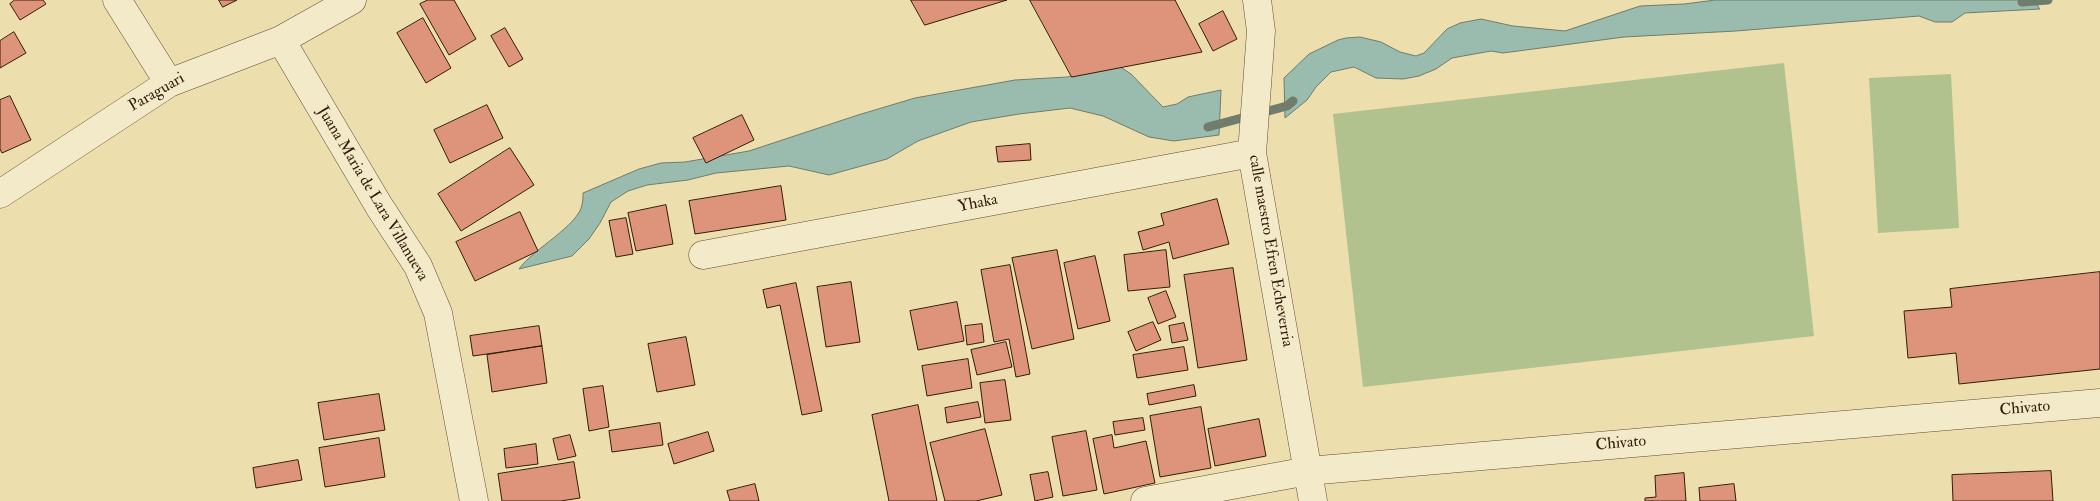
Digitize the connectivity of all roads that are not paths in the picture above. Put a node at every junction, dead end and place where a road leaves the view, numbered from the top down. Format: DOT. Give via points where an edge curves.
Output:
graph roads {
  1 [pos="117,0"];
  2 [pos="352,0"];
  3 [pos="1257,0"];
  4 [pos="281,40"];
  5 [pos="169,83"];
  6 [pos="1253,139"];
  7 [pos="0,194"];
  8 [pos="703,255"];
  9 [pos="2100,403"];
  10 [pos="1308,471"];
  11 [pos="474,501"];
  12 [pos="1145,501"];
  13 [pos="1313,501"];
  1 -- 5 [label="street"];
  2 -- 4 [label="street, Paraguari"];
  3 -- 6 [label="street, calle maestro Efren Echeverria" via="1261,31"];
  4 -- 5 [label="street, Paraguari"];
  4 -- 11 [label="street, Juana Maria de Lara Villanueva" via="418,266 438,313"];
  5 -- 7 [label="street, Paraguari"];
  6 -- 8 [label="street, Yhaka"];
  6 -- 10 [label="street, calle maestro Efren Echeverria"];
  9 -- 10 [label="street, Chivato"];
  10 -- 12 [label="street, Chivato"];
  10 -- 13 [label="street, calle maestro Efren Echeverria"];
}
